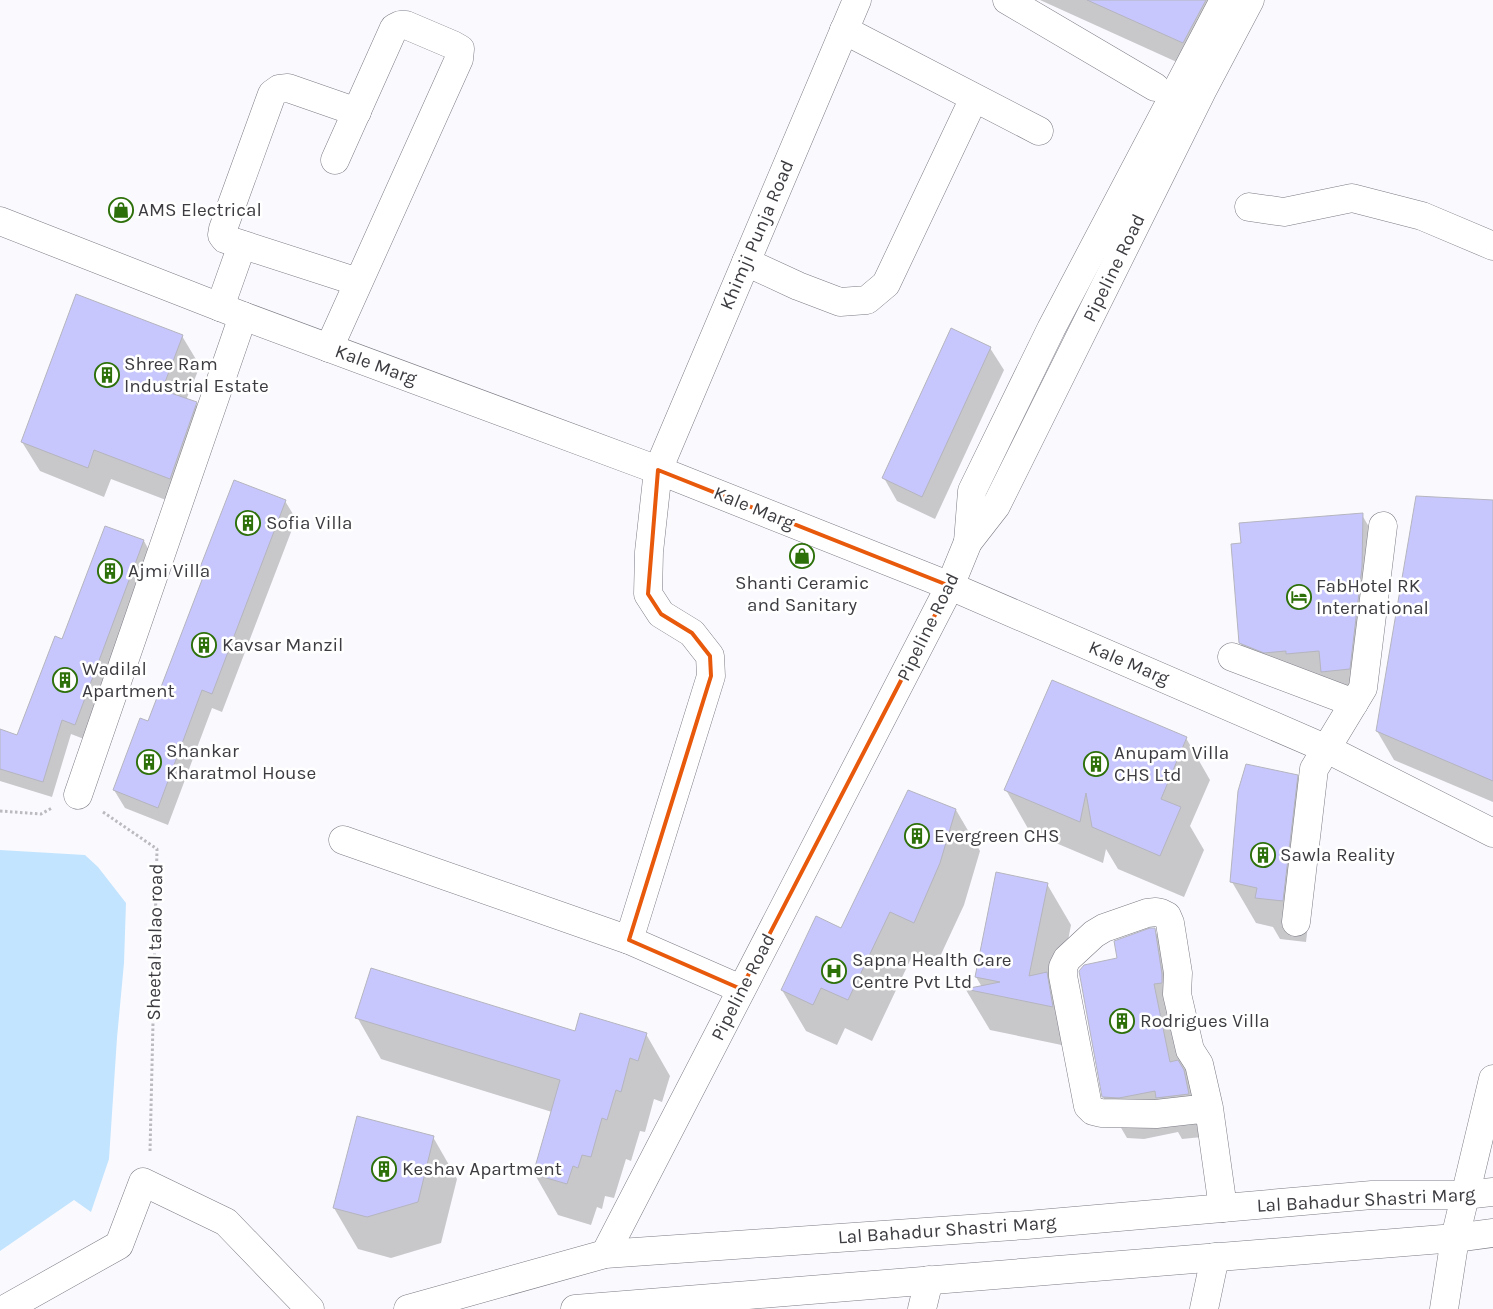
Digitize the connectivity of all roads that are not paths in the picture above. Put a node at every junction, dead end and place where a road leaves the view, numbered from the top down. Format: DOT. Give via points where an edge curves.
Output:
graph roads {
  1 [pos="857,0"];
  2 [pos="1007,0"];
  3 [pos="1224,0"];
  4 [pos="1250,0"];
  5 [pos="844,30"];
  6 [pos="1155,87"];
  7 [pos="974,98"];
  8 [pos="357,112"];
  9 [pos="1038,131"];
  10 [pos="336,160"];
  11 [pos="1249,207"];
  12 [pos="0,221"];
  13 [pos="242,245"];
  14 [pos="1493,246"];
  15 [pos="746,262"];
  16 [pos="358,282"];
  17 [pos="231,311"];
  18 [pos="329,348"];
  19 [pos="1006,422"];
  20 [pos="1032,434"];
  21 [pos="658,470"];
  22 [pos="1383,526"];
  23 [pos="968,542"];
  24 [pos="950,586"];
  25 [pos="1232,657"];
  26 [pos="1354,704"];
  27 [pos="1327,749"];
  28 [pos="78,795"];
  29 [pos="1493,833"];
  30 [pos="343,840"];
  31 [pos="1296,922"];
  32 [pos="629,940"];
  33 [pos="741,989"];
  34 [pos="1493,1079"];
  35 [pos="1209,1108"];
  36 [pos="1493,1192"];
  37 [pos="1465,1195"];
  38 [pos="1223,1208"];
  39 [pos="1493,1233"];
  40 [pos="1455,1238"];
  41 [pos="605,1254"];
  42 [pos="1215,1257"];
  43 [pos="929,1280"];
  44 [pos="5,1309"];
  45 [pos="310,1309"];
  46 [pos="408,1309"];
  47 [pos="576,1309"];
  48 [pos="922,1309"];
  49 [pos="1204,1309"];
  50 [pos="1444,1309"];
  1 -- 5 [label="street, Khimji Punja Road"];
  2 -- 6 [label="street"];
  3 -- 19 [label="street" via="1051,329"];
  4 -- 20 [label="street, Pipeline Road"];
  5 -- 7 [label="street"];
  5 -- 15 [label="street, Khimji Punja Road"];
  7 -- 9 [label="street"];
  7 -- 15 [label="street" via="886,284 867,300 840,302"];
  8 -- 10 [label="street"];
  8 -- 13 [label="street" via="288,88 272,94 223,229 225,239"];
  8 -- 16 [label="street" via="394,28 406,25 460,49 459,59"];
  11 -- 14 [label="street" via="1284,212 1352,198 1422,216"];
  12 -- 17 [label="street, Kale Marg"];
  13 -- 16 [label="street"];
  13 -- 17 [label="street"];
  15 -- 21 [label="street, Khimji Punja Road"];
  16 -- 18 [label="street"];
  17 -- 18 [label="street, Kale Marg"];
  17 -- 28 [label="street"];
  18 -- 21 [label="street, Kale Marg"];
  19 -- 20 [label="street"];
  19 -- 23 [label="street" via="972,491"];
  20 -- 23 [label="street, Pipeline Road" via="996,506"];
  21 -- 24 [label="street, Kale Marg"];
  21 -- 32 [label="street, Khimji Punja Road" via="648,594 661,614 692,634 710,656 711,676"];
  22 -- 26 [label="street" via="1363,688"];
  23 -- 24 [label="street, Pipeline Road"];
  24 -- 27 [label="street, Kale Marg"];
  24 -- 33 [label="street, Pipeline Road"];
  25 -- 26 [label="street"];
  26 -- 27 [label="street"];
  27 -- 29 [label="street, Kale Marg"];
  27 -- 31 [label="street" via="1314,769"];
  30 -- 32 [label="street"];
  32 -- 33 [label="street"];
  33 -- 41 [label="street, Pipeline Road"];
  34 -- 37 [label="street"];
  35 -- 35 [label="street" via="1199,1064 1190,1050 1177,994 1178,974 1167,916 1147,914 1094,934 1067,959 1063,967 1088,1106 1101,1113 1156,1114"];
  35 -- 38 [label="street"];
  36 -- 37 [label="street, Lal Bahadur Shastri Marg"];
  37 -- 38 [label="street, Lal Bahadur Shastri Marg" via="1372,1195"];
  37 -- 40 [label="street"];
  38 -- 41 [label="street, Lal Bahadur Shastri Marg"];
  39 -- 40 [label="street"];
  40 -- 42 [label="street"];
  40 -- 50 [label="street"];
  41 -- 46 [label="street, Lal Bahadur Shastri Marg"];
  42 -- 43 [label="street"];
  42 -- 49 [label="street"];
  43 -- 47 [label="street"];
  43 -- 48 [label="street"];
  44 -- 45 [label="street" via="119,1245 143,1182 226,1222"];
}
